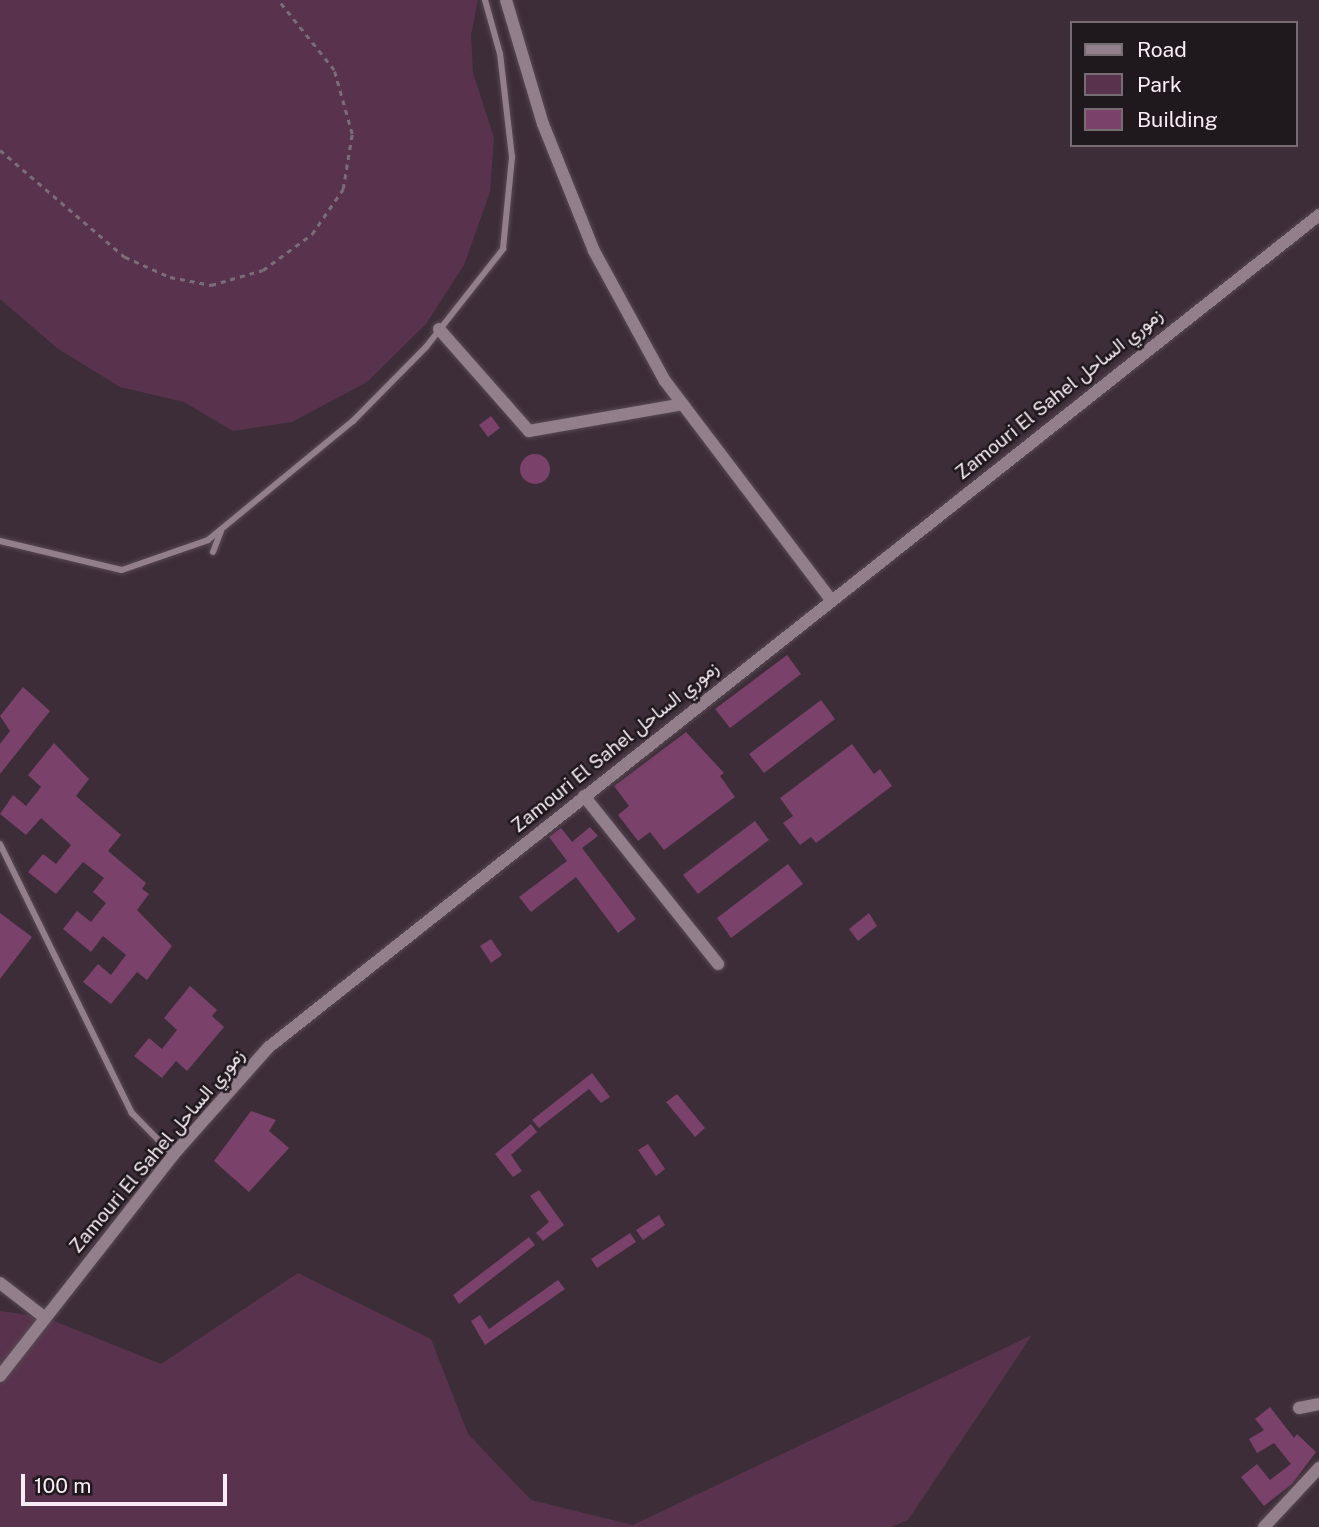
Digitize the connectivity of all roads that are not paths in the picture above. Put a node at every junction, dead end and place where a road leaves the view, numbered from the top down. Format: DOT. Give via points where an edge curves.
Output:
graph roads {
  1 [pos="485,0"];
  2 [pos="506,0"];
  3 [pos="1319,215"];
  4 [pos="439,329"];
  5 [pos="683,404"];
  6 [pos="222,529"];
  7 [pos="0,541"];
  8 [pos="213,552"];
  9 [pos="831,600"];
  10 [pos="584,796"];
  11 [pos="0,844"];
  12 [pos="718,964"];
  13 [pos="173,1155"];
  14 [pos="0,1283"];
  15 [pos="44,1317"];
  16 [pos="0,1376"];
  17 [pos="1319,1404"];
  18 [pos="1299,1408"];
  19 [pos="1319,1468"];
  20 [pos="1264,1527"];
  1 -- 4 [label="lane" via="500,54 512,157 503,249"];
  2 -- 5 [label="street" via="543,124 594,251"];
  3 -- 9 [label="street, Zamouri El Sahel زموري الساحل"];
  4 -- 5 [label="street" via="529,431"];
  4 -- 6 [label="lane" via="354,421"];
  5 -- 9 [label="street"];
  6 -- 7 [label="lane" via="208,540 122,570"];
  6 -- 8 [label="lane"];
  9 -- 10 [label="street, Zamouri El Sahel زموري الساحل"];
  10 -- 12 [label="street"];
  10 -- 13 [label="street, Zamouri El Sahel زموري الساحل" via="269,1047"];
  11 -- 13 [label="lane" via="132,1113"];
  13 -- 15 [label="street, Zamouri El Sahel زموري الساحل"];
  14 -- 15 [label="street"];
  15 -- 16 [label="street, Zamouri El Sahel زموري الساحل"];
  17 -- 18 [label="street"];
  19 -- 20 [label="street"];
}
